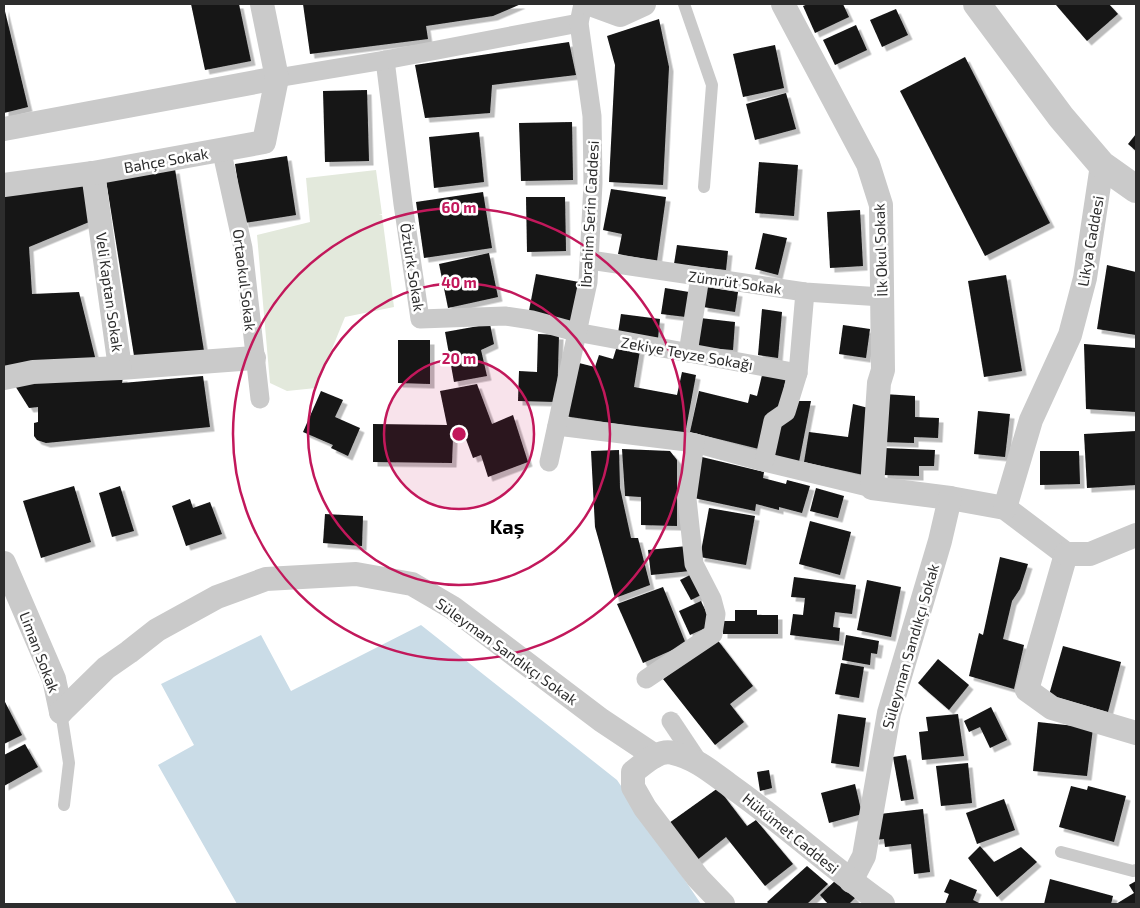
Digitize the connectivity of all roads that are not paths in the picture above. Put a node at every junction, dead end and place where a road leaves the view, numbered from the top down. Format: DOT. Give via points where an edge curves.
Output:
graph roads {
  1 [pos="262,4"];
  2 [pos="583,4"];
  3 [pos="644,4"];
  4 [pos="684,4"];
  5 [pos="783,4"];
  6 [pos="977,4"];
  7 [pos="585,13"];
  8 [pos="385,60"];
  9 [pos="277,78"];
  10 [pos="4,129"];
  11 [pos="224,162"];
  12 [pos="1102,165"];
  13 [pos="92,173"];
  14 [pos="4,185"];
  15 [pos="704,187"];
  16 [pos="1136,189"];
  17 [pos="590,260"];
  18 [pos="700,277"];
  19 [pos="805,292"];
  20 [pos="882,296"];
  21 [pos="576,332"];
  22 [pos="688,353"];
  23 [pos="254,358"];
  24 [pos="120,368"];
  25 [pos="798,374"];
  26 [pos="4,378"];
  27 [pos="260,398"];
  28 [pos="557,426"];
  29 [pos="695,443"];
  30 [pos="549,462"];
  31 [pos="764,462"];
  32 [pos="872,488"];
  33 [pos="950,498"];
  34 [pos="1005,508"];
  35 [pos="1136,535"];
  36 [pos="1066,554"];
  37 [pos="4,563"];
  38 [pos="646,679"];
  39 [pos="61,712"];
  40 [pos="670,721"];
  41 [pos="1136,733"];
  42 [pos="655,756"];
  43 [pos="699,763"];
  44 [pos="64,805"];
  45 [pos="1062,852"];
  46 [pos="1136,870"];
  47 [pos="851,881"];
  48 [pos="723,904"];
  49 [pos="883,904"];
  1 -- 9 [label="street"];
  2 -- 7 [label="street, İbrahim Serin Caddesi"];
  3 -- 7 [label="street" via="620,15"];
  4 -- 15 [label="lane" via="712,85"];
  5 -- 20 [label="street, İlk Okul Sokak" via="868,164 881,205"];
  6 -- 12 [label="street" via="1061,117"];
  7 -- 8 [label="street"];
  7 -- 17 [label="street, İbrahim Serin Caddesi" via="592,116"];
  8 -- 9 [label="street"];
  8 -- 21 [label="street, Öztürk Sokak" via="420,319 505,316"];
  9 -- 10 [label="street"];
  9 -- 13 [label="street, Bahçe Sokak" via="264,142"];
  11 -- 23 [label="street, Ortaokul Sokak" via="243,248"];
  12 -- 16 [label="street"];
  12 -- 34 [label="street, Likya Caddesi" via="1085,278 1070,335 1031,420"];
  13 -- 14 [label="street, Bahçe Sokak"];
  13 -- 24 [label="street, Veli Kaptan Sokak"];
  17 -- 18 [label="street, Zümrüt Sokak"];
  17 -- 21 [label="street, İbrahim Serin Caddesi"];
  18 -- 19 [label="street, Zümrüt Sokak"];
  18 -- 22 [label="street"];
  19 -- 20 [label="street, Zümrüt Sokak"];
  19 -- 25 [label="street"];
  20 -- 32 [label="street, İlk Okul Sokak" via="883,370 879,383"];
  21 -- 22 [label="street, Zekiye Teyze Sokağı"];
  21 -- 28 [label="street, İbrahim Serin Caddesi"];
  22 -- 25 [label="street, Zekiye Teyze Sokağı"];
  23 -- 24 [label="street, Veli Kaptan Sokak"];
  23 -- 27 [label="street, Ortaokul Sokak"];
  24 -- 26 [label="street" via="33,372"];
  25 -- 31 [label="street" via="786,412 773,421"];
  28 -- 29 [label="street"];
  28 -- 30 [label="street, İbrahim Serin Caddesi"];
  29 -- 31 [label="street"];
  29 -- 38 [label="street" via="687,499 694,564 716,614 713,634"];
  31 -- 32 [label="street"];
  32 -- 33 [label="street"];
  33 -- 34 [label="street"];
  33 -- 47 [label="street, Süleyman Sandıkçı Sokak" via="889,713 864,856"];
  34 -- 36 [label="street"];
  35 -- 36 [label="street" via="1090,554"];
  36 -- 41 [label="street" via="1027,690 1052,708"];
  37 -- 39 [label="street, Liman Sokak" via="54,679"];
  39 -- 42 [label="street, Süleyman Sandıkçı Sokak" via="106,668 156,630 217,597 266,579 356,574 412,584 453,608 601,720"];
  39 -- 44 [label="lane, Liman Sokak" via="69,763"];
  40 -- 43 [label="street"];
  42 -- 43 [label="street, Hükümet Caddesi" via="672,752"];
  42 -- 48 [label="street" via="633,772 633,787 698,878"];
  43 -- 47 [label="street, Hükümet Caddesi"];
  45 -- 46 [label="lane"];
  47 -- 49 [label="street, Hükümet Caddesi"];
}
